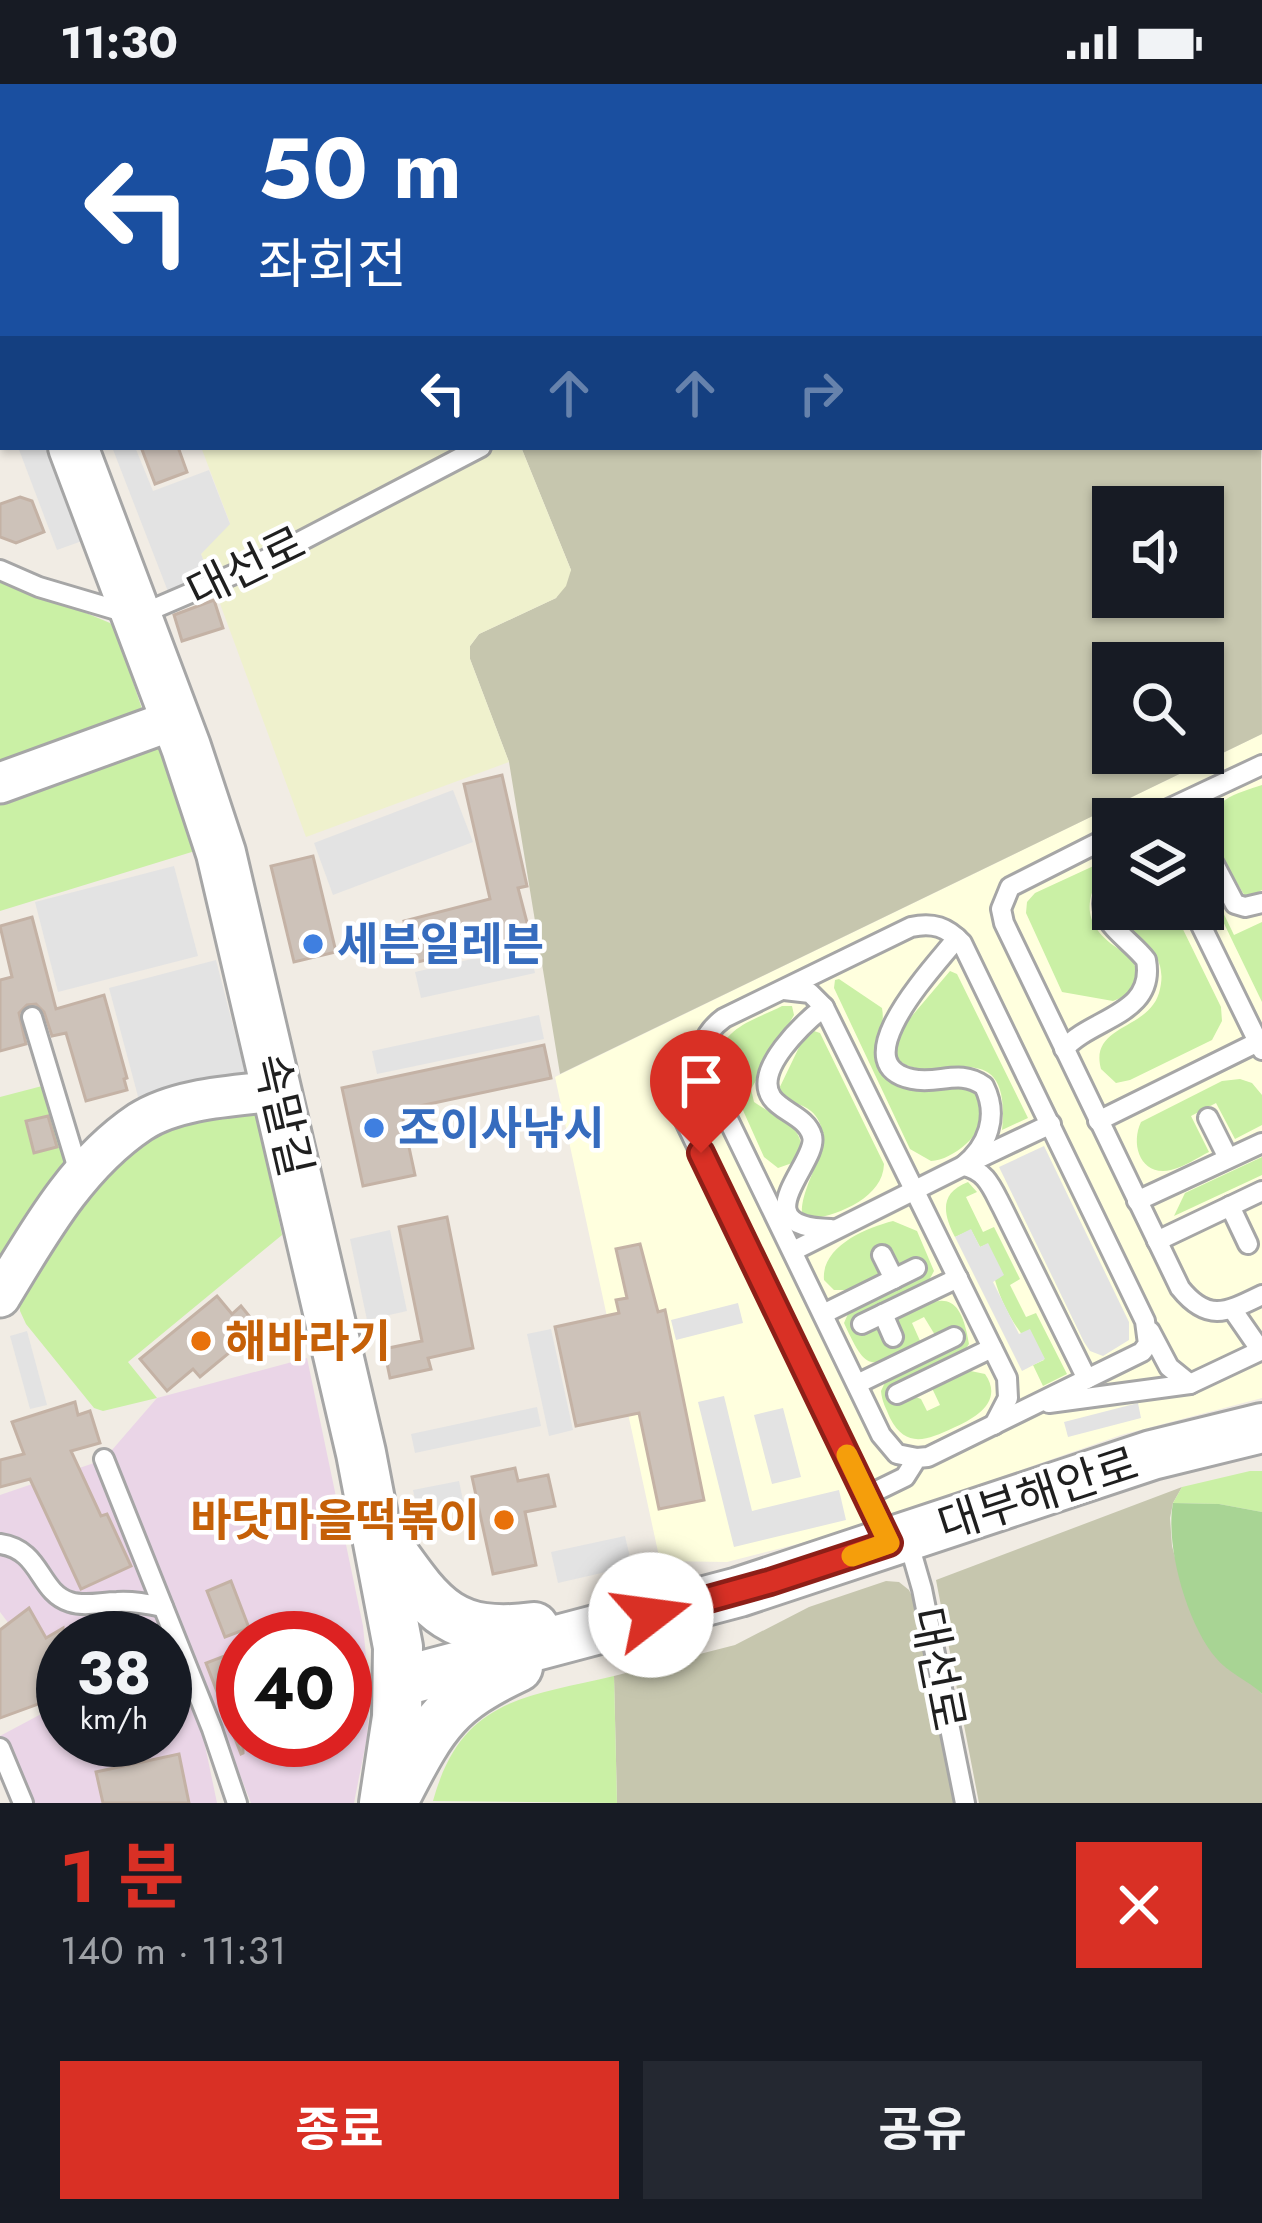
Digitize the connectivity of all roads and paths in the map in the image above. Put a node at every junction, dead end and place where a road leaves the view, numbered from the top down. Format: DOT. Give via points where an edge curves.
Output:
graph roads {
  1 [pos="75,450"];
  2 [pos="476,450"];
  3 [pos="0,570"];
  4 [pos="137,616"];
  5 [pos="176,719"];
  6 [pos="1262,765"];
  7 [pos="0,783"];
  8 [pos="1208,798"];
  9 [pos="1092,845"];
  10 [pos="1224,883"];
  11 [pos="1262,903"];
  12 [pos="1114,930"];
  13 [pos="1204,930"];
  14 [pos="958,938"];
  15 [pos="778,991"];
  16 [pos="824,1007"];
  17 [pos="32,1017"];
  18 [pos="1261,1044"];
  19 [pos="1064,1048"];
  20 [pos="668,1084"];
  21 [pos="277,1090"];
  22 [pos="1208,1118"];
  23 [pos="1098,1120"];
  24 [pos="1051,1124"];
  25 [pos="1262,1143"];
  26 [pos="1228,1158"];
  27 [pos="963,1166"];
  28 [pos="80,1176"];
  29 [pos="914,1190"];
  30 [pos="1262,1191"];
  31 [pos="1137,1201"];
  32 [pos="1230,1206"];
  33 [pos="835,1229"];
  34 [pos="1157,1241"];
  35 [pos="1248,1244"];
  36 [pos="793,1250"];
  37 [pos="882,1255"];
  38 [pos="916,1268"];
  39 [pos="958,1278"];
  40 [pos="894,1279"];
  41 [pos="1262,1295"];
  42 [pos="0,1297"];
  43 [pos="1232,1309"];
  44 [pos="823,1314"];
  45 [pos="883,1314"];
  46 [pos="1145,1321"];
  47 [pos="862,1324"];
  48 [pos="921,1326"];
  49 [pos="893,1336"];
  50 [pos="954,1337"];
  51 [pos="932,1347"];
  52 [pos="992,1348"];
  53 [pos="1262,1350"];
  54 [pos="1087,1379"];
  55 [pos="922,1382"];
  56 [pos="857,1384"];
  57 [pos="1190,1384"];
  58 [pos="898,1394"];
  59 [pos="932,1403"];
  60 [pos="1038,1403"];
  61 [pos="994,1425"];
  62 [pos="1258,1430"];
  63 [pos="104,1459"];
  64 [pos="917,1459"];
  65 [pos="866,1496"];
  66 [pos="378,1532"];
  67 [pos="898,1540"];
  68 [pos="0,1544"];
  69 [pos="770,1582"];
  70 [pos="708,1600"];
  71 [pos="164,1607"];
  72 [pos="399,1682"];
  73 [pos="0,1748"];
  74 [pos="22,1803"];
  75 [pos="236,1803"];
  76 [pos="388,1803"];
  77 [pos="965,1803"];
  1 -- 4 [label="street, 속말길"];
  2 -- 4 [label="lane, 대선로" via="251,567"];
  3 -- 4 [label="lane, 대선로"];
  4 -- 5 [label="street, 속말길"];
  5 -- 7 [label="street"];
  5 -- 21 [label="street, 속말길" via="232,893"];
  6 -- 8 [label="lane"];
  9 -- 19 [label="lane" via="1021,879 1004,898 1004,923"];
  10 -- 11 [label="lane" via="1235,904"];
  12 -- 19 [label="lane" via="1146,961 1146,986 1129,1010 1084,1029"];
  13 -- 18 [label="lane"];
  14 -- 15 [label="lane" via="940,926 911,927"];
  14 -- 24 [label="lane"];
  14 -- 27 [label="lane" via="898,1014 886,1042 890,1063 905,1077 964,1076 984,1086 989,1130"];
  15 -- 16 [label="lane" via="810,993"];
  15 -- 36 [label="lane" via="709,1029 702,1052"];
  16 -- 29 [label="lane"];
  16 -- 33 [label="lane" via="781,1051 767,1087 813,1138 792,1180 790,1212 801,1225"];
  17 -- 28 [label="lane"];
  18 -- 23 [label="lane"];
  19 -- 23 [label="lane"];
  20 -- 65 [label="lane, 대선로"];
  21 -- 28 [label="street" via="141,1121"];
  21 -- 66 [label="street, 속말길"];
  22 -- 26 [label="lane"];
  23 -- 31 [label="lane"];
  24 -- 27 [label="lane"];
  24 -- 46 [label="lane"];
  25 -- 26 [label="lane"];
  26 -- 31 [label="lane"];
  27 -- 29 [label="lane"];
  27 -- 54 [label="lane" via="988,1180"];
  28 -- 42 [label="street"];
  29 -- 33 [label="lane"];
  29 -- 39 [label="lane"];
  30 -- 32 [label="lane"];
  31 -- 34 [label="lane"];
  32 -- 34 [label="lane"];
  32 -- 35 [label="lane"];
  33 -- 36 [label="lane"];
  34 -- 43 [label="lane" via="1191,1302"];
  36 -- 44 [label="lane"];
  37 -- 40 [label="lane"];
  38 -- 40 [label="lane"];
  39 -- 45 [label="lane"];
  39 -- 52 [label="lane"];
  40 -- 44 [label="lane"];
  41 -- 43 [label="lane"];
  43 -- 53 [label="lane"];
  44 -- 56 [label="lane"];
  45 -- 47 [label="lane"];
  45 -- 49 [label="lane"];
  46 -- 54 [label="lane" via="1142,1352"];
  46 -- 57 [label="lane" via="1169,1367"];
  48 -- 51 [label="lane"];
  50 -- 51 [label="lane"];
  51 -- 56 [label="lane"];
  52 -- 55 [label="lane"];
  52 -- 61 [label="lane" via="1009,1388"];
  53 -- 57 [label="lane"];
  54 -- 60 [label="lane"];
  55 -- 58 [label="lane"];
  55 -- 59 [label="lane"];
  56 -- 64 [label="lane" via="889,1446"];
  57 -- 60 [label="lane"];
  60 -- 61 [label="lane"];
  61 -- 64 [label="lane"];
  62 -- 67 [label="street, 대부해안로" via="1152,1455"];
  63 -- 71 [label="lane"];
  64 -- 65 [label="lane" via="905,1477"];
  65 -- 67 [label="lane, 대선로"];
  66 -- 70 [label="street" via="442,1614 484,1630 542,1626 663,1598"];
  66 -- 72 [label="street, 속말길"];
  67 -- 69 [label="street, 대부해안로"];
  67 -- 77 [label="lane, 대선로" via="922,1589"];
  68 -- 71 [label="lane" via="32,1559 58,1597 73,1604"];
  69 -- 70 [label="street, 대부해안로"];
  69 -- 76 [label="street" via="742,1606 540,1660 472,1691 428,1734"];
  70 -- 72 [label="street, 대부해안로"];
  71 -- 75 [label="lane"];
  72 -- 76 [label="street, 속말길"];
  73 -- 74 [label="lane"];
}
